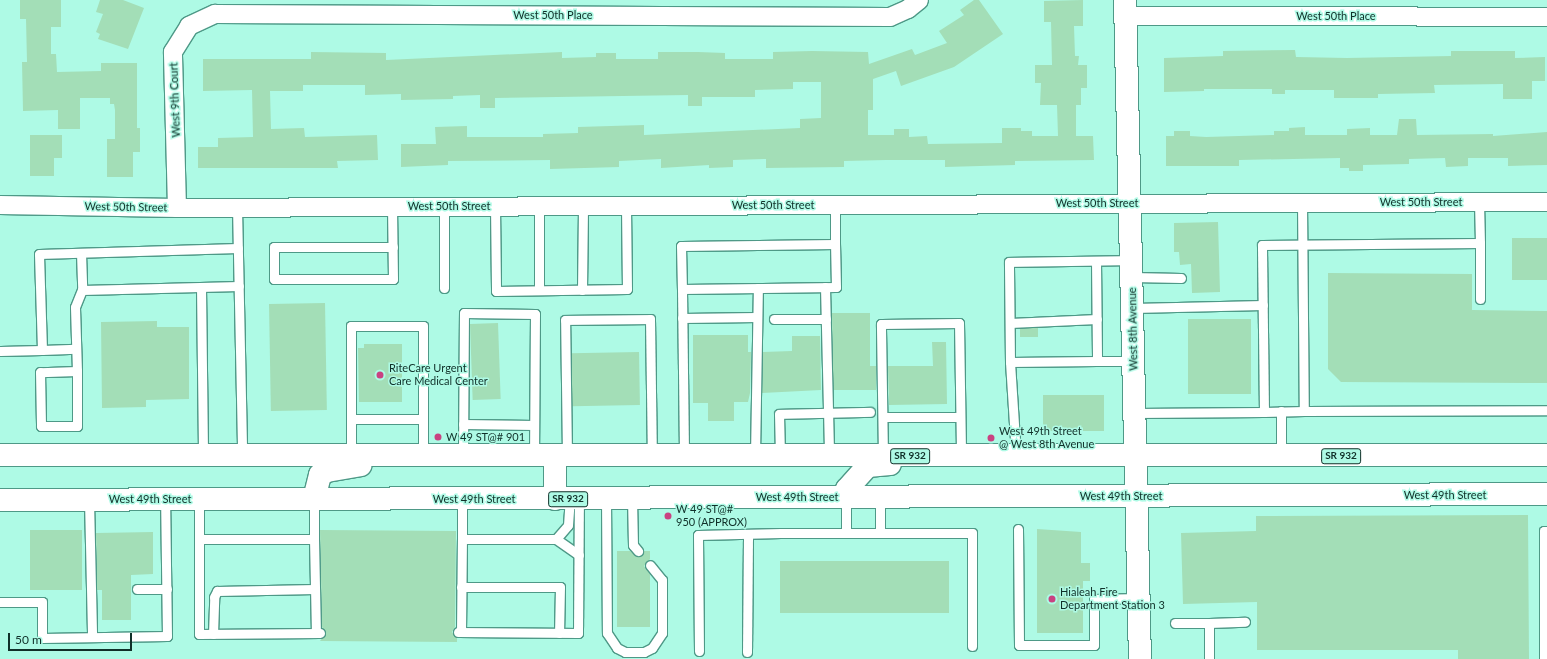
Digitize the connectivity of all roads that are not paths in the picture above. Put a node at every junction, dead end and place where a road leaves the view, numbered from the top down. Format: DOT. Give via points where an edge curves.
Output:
graph roads {
  1 [pos="919,0"];
  2 [pos="1125,8"];
  3 [pos="215,14"];
  4 [pos="1547,17"];
  5 [pos="1302,202"];
  6 [pos="1479,202"];
  7 [pos="1547,202"];
  8 [pos="1131,203"];
  9 [pos="835,204"];
  10 [pos="626,205"];
  11 [pos="0,206"];
  12 [pos="444,206"];
  13 [pos="495,206"];
  14 [pos="539,206"];
  15 [pos="583,206"];
  16 [pos="392,207"];
  17 [pos="177,208"];
  18 [pos="237,208"];
  19 [pos="835,244"];
  20 [pos="1480,244"];
  21 [pos="1303,245"];
  22 [pos="392,247"];
  23 [pos="238,248"];
  24 [pos="81,253"];
  25 [pos="1096,261"];
  26 [pos="1132,269"];
  27 [pos="1181,278"];
  28 [pos="239,286"];
  29 [pos="201,287"];
  30 [pos="825,287"];
  31 [pos="444,288"];
  32 [pos="758,288"];
  33 [pos="682,289"];
  34 [pos="82,290"];
  35 [pos="539,290"];
  36 [pos="582,290"];
  37 [pos="1480,299"];
  38 [pos="1263,305"];
  39 [pos="1133,308"];
  40 [pos="757,317"];
  41 [pos="682,318"];
  42 [pos="774,319"];
  43 [pos="826,319"];
  44 [pos="1097,319"];
  45 [pos="1010,322"];
  46 [pos="76,349"];
  47 [pos="42,350"];
  48 [pos="0,351"];
  49 [pos="1097,361"];
  50 [pos="1134,361"];
  51 [pos="1010,362"];
  52 [pos="77,371"];
  53 [pos="1547,410"];
  54 [pos="870,412"];
  55 [pos="1264,412"];
  56 [pos="1281,412"];
  57 [pos="1304,412"];
  58 [pos="828,413"];
  59 [pos="1135,413"];
  60 [pos="882,417"];
  61 [pos="960,417"];
  62 [pos="351,419"];
  63 [pos="423,419"];
  64 [pos="463,424"];
  65 [pos="534,425"];
  66 [pos="0,455"];
  67 [pos="203,455"];
  68 [pos="242,455"];
  69 [pos="351,455"];
  70 [pos="418,455"];
  71 [pos="463,455"];
  72 [pos="534,455"];
  73 [pos="561,455"];
  74 [pos="652,455"];
  75 [pos="684,455"];
  76 [pos="755,455"];
  77 [pos="780,455"];
  78 [pos="829,455"];
  79 [pos="1016,455"];
  80 [pos="1547,455"];
  81 [pos="883,456"];
  82 [pos="965,456"];
  83 [pos="1135,456"];
  84 [pos="1281,456"];
  85 [pos="1540,493"];
  86 [pos="1136,496"];
  87 [pos="846,497"];
  88 [pos="880,497"];
  89 [pos="462,498"];
  90 [pos="568,498"];
  91 [pos="606,498"];
  92 [pos="632,498"];
  93 [pos="165,499"];
  94 [pos="199,499"];
  95 [pos="314,499"];
  96 [pos="0,500"];
  97 [pos="89,500"];
  98 [pos="1018,529"];
  99 [pos="1547,531"];
  100 [pos="846,532"];
  101 [pos="880,532"];
  102 [pos="748,534"];
  103 [pos="199,539"];
  104 [pos="314,539"];
  105 [pos="462,539"];
  106 [pos="556,539"];
  107 [pos="638,551"];
  108 [pos="578,555"];
  109 [pos="650,566"];
  110 [pos="461,587"];
  111 [pos="137,589"];
  112 [pos="166,589"];
  113 [pos="315,589"];
  114 [pos="1139,598"];
  115 [pos="0,602"];
  116 [pos="1209,622"];
  117 [pos="1245,622"];
  118 [pos="1175,623"];
  119 [pos="559,633"];
  120 [pos="213,634"];
  121 [pos="92,637"];
  122 [pos="972,646"];
  123 [pos="700,650"];
  124 [pos="747,652"];
  125 [pos="1140,659"];
  126 [pos="1209,659"];
  127 [pos="1544,659"];
  1 -- 3 [label="street, West 50th Place" via="908,9 890,17"];
  2 -- 4 [label="street, West 50th Place"];
  2 -- 8 [label="main road, West 8th Avenue"];
  3 -- 17 [label="street, West 9th Court" via="189,26 174,52"];
  5 -- 6 [label="street, West 50th Street"];
  5 -- 8 [label="street, West 50th Street"];
  5 -- 21 [label="lane"];
  6 -- 7 [label="street, West 50th Street"];
  6 -- 20 [label="lane"];
  8 -- 9 [label="street, West 50th Street"];
  8 -- 26 [label="main road, West 8th Avenue"];
  9 -- 10 [label="street, West 50th Street"];
  9 -- 19 [label="lane"];
  10 -- 15 [label="street, West 50th Street"];
  10 -- 36 [label="lane" via="627,289"];
  11 -- 17 [label="street, West 50th Street"];
  12 -- 13 [label="street, West 50th Street"];
  12 -- 16 [label="street, West 50th Street"];
  12 -- 31 [label="lane"];
  13 -- 14 [label="street, West 50th Street"];
  13 -- 35 [label="lane" via="496,291"];
  14 -- 15 [label="street, West 50th Street"];
  14 -- 35 [label="lane"];
  15 -- 36 [label="lane"];
  16 -- 18 [label="street, West 50th Street"];
  16 -- 22 [label="lane"];
  17 -- 18 [label="street, West 50th Street"];
  18 -- 23 [label="lane"];
  19 -- 30 [label="lane" via="836,287"];
  19 -- 33 [label="lane" via="681,246"];
  20 -- 21 [label="lane"];
  20 -- 37 [label="lane"];
  21 -- 38 [label="lane" via="1262,245"];
  21 -- 57 [label="lane"];
  22 -- 22 [label="lane" via="274,247 274,279 393,279"];
  23 -- 24 [label="lane"];
  23 -- 28 [label="lane"];
  24 -- 34 [label="lane"];
  24 -- 47 [label="lane" via="39,254"];
  25 -- 26 [label="lane"];
  25 -- 44 [label="lane"];
  25 -- 45 [label="lane" via="1009,262"];
  26 -- 27 [label="lane"];
  26 -- 39 [label="main road, West 8th Avenue"];
  28 -- 29 [label="lane"];
  28 -- 68 [label="lane"];
  29 -- 34 [label="lane"];
  29 -- 67 [label="lane"];
  30 -- 32 [label="lane"];
  30 -- 43 [label="lane"];
  32 -- 33 [label="lane"];
  32 -- 40 [label="lane"];
  33 -- 41 [label="lane"];
  34 -- 46 [label="lane" via="75,307"];
  35 -- 36 [label="lane"];
  38 -- 39 [label="lane"];
  38 -- 55 [label="lane"];
  39 -- 50 [label="main road, West 8th Avenue"];
  40 -- 41 [label="lane"];
  40 -- 76 [label="lane"];
  41 -- 75 [label="lane"];
  42 -- 43 [label="lane"];
  43 -- 58 [label="lane"];
  44 -- 45 [label="lane"];
  44 -- 49 [label="lane"];
  45 -- 51 [label="lane"];
  46 -- 47 [label="lane"];
  46 -- 52 [label="lane"];
  47 -- 48 [label="lane"];
  49 -- 50 [label="lane"];
  49 -- 51 [label="lane"];
  50 -- 59 [label="main road, West 8th Avenue"];
  51 -- 79 [label="lane"];
  52 -- 52 [label="lane" via="40,372 41,426 77,426"];
  53 -- 57 [label="lane"];
  54 -- 58 [label="lane"];
  55 -- 56 [label="lane"];
  55 -- 59 [label="lane"];
  56 -- 57 [label="lane"];
  56 -- 84 [label="lane"];
  58 -- 77 [label="lane" via="780,414"];
  58 -- 78 [label="lane"];
  59 -- 83 [label="main road, West 8th Avenue"];
  60 -- 61 [label="lane"];
  60 -- 61 [label="lane" via="881,324 959,323"];
  60 -- 81 [label="lane"];
  61 -- 82 [label="lane"];
  62 -- 63 [label="lane"];
  62 -- 63 [label="lane" via="351,326 423,326"];
  62 -- 69 [label="lane"];
  63 -- 70 [label="lane"];
  64 -- 65 [label="lane"];
  64 -- 65 [label="lane" via="464,313 535,314"];
  64 -- 71 [label="lane"];
  65 -- 72 [label="lane"];
  66 -- 67 [label="main road, SR 932"];
  67 -- 68 [label="main road, SR 932"];
  68 -- 69 [label="main road, SR 932"];
  69 -- 70 [label="main road, SR 932"];
  70 -- 71 [label="main road, SR 932"];
  70 -- 95 [label="main road" via="328,471 320,475 316,482"];
  71 -- 72 [label="main road, SR 932"];
  72 -- 73 [label="main road, SR 932"];
  73 -- 74 [label="main road, SR 932"];
  73 -- 74 [label="lane" via="565,320 650,319"];
  73 -- 90 [label="main road"];
  74 -- 75 [label="main road, SR 932"];
  75 -- 76 [label="main road, SR 932"];
  76 -- 77 [label="main road, SR 932"];
  77 -- 78 [label="main road, SR 932"];
  78 -- 81 [label="main road, SR 932"];
  79 -- 82 [label="main road, SR 932"];
  79 -- 83 [label="main road, SR 932"];
  80 -- 84 [label="main road, SR 932"];
  81 -- 82 [label="main road, SR 932"];
  82 -- 87 [label="main road" via="937,464 868,466 847,489"];
  83 -- 84 [label="main road, SR 932"];
  83 -- 86 [label="main road, West 8th Avenue"];
  85 -- 86 [label="main road, West 49th Street / SR 932"];
  86 -- 88 [label="main road, West 49th Street / SR 932"];
  86 -- 114 [label="main road, West 8th Avenue"];
  87 -- 88 [label="main road, West 49th Street / SR 932"];
  87 -- 92 [label="main road, West 49th Street / SR 932"];
  87 -- 100 [label="lane"];
  88 -- 101 [label="lane"];
  89 -- 90 [label="main road, West 49th Street / SR 932"];
  89 -- 95 [label="main road, West 49th Street / SR 932"];
  89 -- 105 [label="lane"];
  90 -- 91 [label="main road, West 49th Street / SR 932"];
  90 -- 106 [label="lane" via="568,525"];
  90 -- 108 [label="lane"];
  91 -- 92 [label="main road, West 49th Street / SR 932"];
  91 -- 109 [label="lane" via="607,633 617,648 626,652 644,652 652,648 662,633 662,580"];
  92 -- 107 [label="lane" via="633,545"];
  93 -- 94 [label="main road, West 49th Street / SR 932"];
  93 -- 97 [label="main road, West 49th Street / SR 932"];
  93 -- 112 [label="lane"];
  94 -- 95 [label="main road, West 49th Street / SR 932"];
  94 -- 103 [label="lane"];
  95 -- 104 [label="lane"];
  96 -- 97 [label="main road, West 49th Street / SR 932"];
  97 -- 121 [label="lane"];
  98 -- 114 [label="lane" via="1019,645 1094,644 1094,599"];
  99 -- 127 [label="lane" via="1544,531"];
  100 -- 101 [label="lane"];
  100 -- 102 [label="lane"];
  101 -- 122 [label="lane" via="972,532"];
  102 -- 123 [label="lane" via="698,535"];
  102 -- 124 [label="lane"];
  103 -- 104 [label="lane"];
  103 -- 120 [label="lane" via="199,634"];
  104 -- 113 [label="lane"];
  105 -- 106 [label="lane"];
  105 -- 110 [label="lane"];
  106 -- 108 [label="lane"];
  108 -- 119 [label="lane" via="578,633"];
  110 -- 119 [label="lane" via="560,587"];
  110 -- 119 [label="lane" via="459,632"];
  111 -- 112 [label="lane"];
  112 -- 121 [label="lane" via="167,636"];
  113 -- 120 [label="lane" via="217,591 214,597"];
  113 -- 120 [label="lane" via="318,633"];
  114 -- 125 [label="main road, West 8th Avenue"];
  115 -- 121 [label="lane" via="42,602 42,638"];
  116 -- 117 [label="lane"];
  116 -- 118 [label="lane"];
  116 -- 126 [label="lane"];
}
